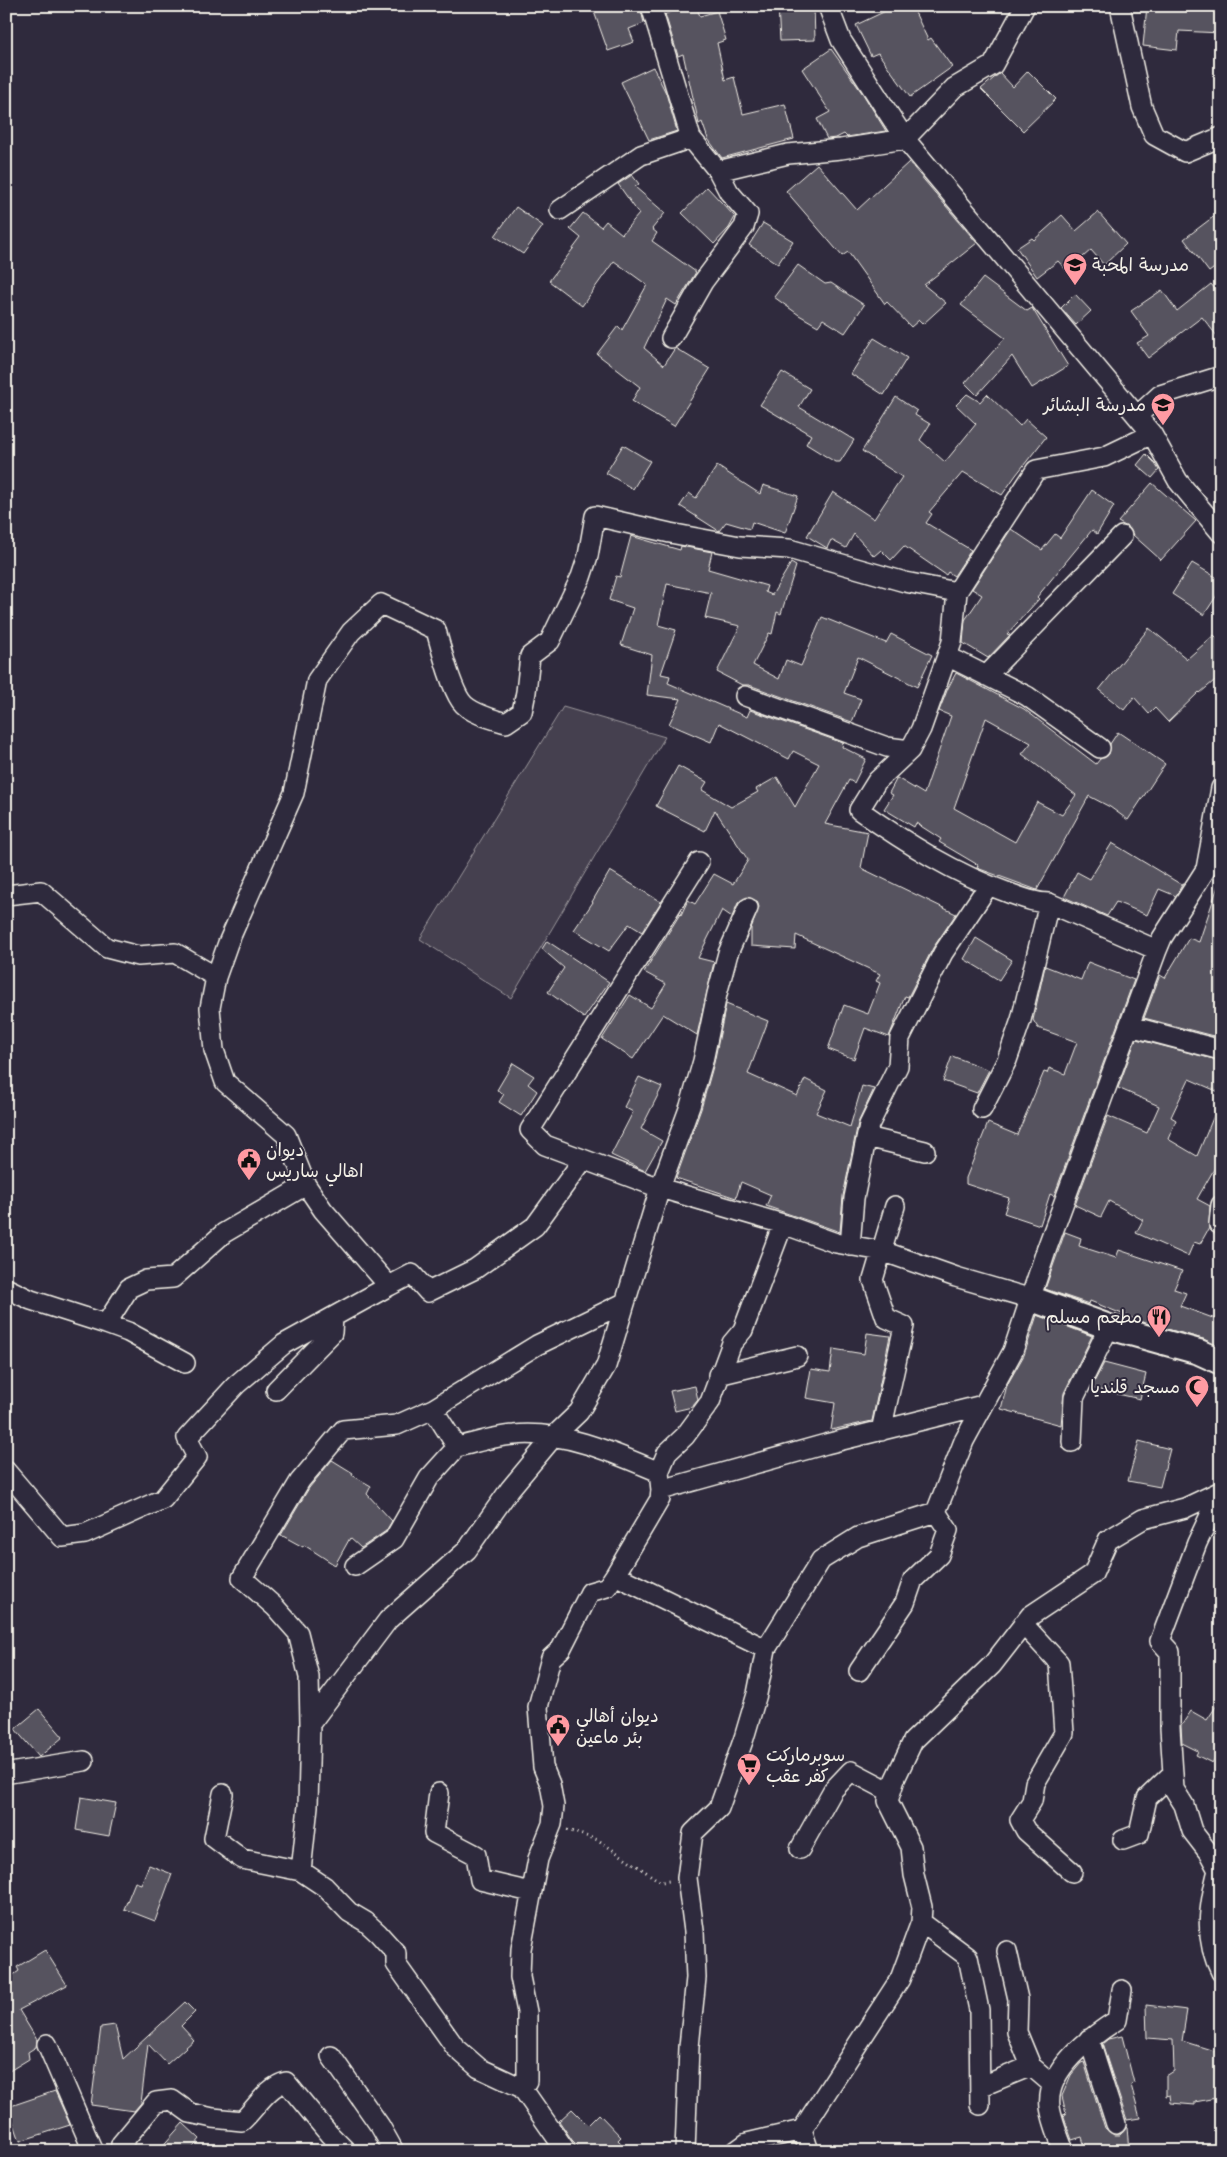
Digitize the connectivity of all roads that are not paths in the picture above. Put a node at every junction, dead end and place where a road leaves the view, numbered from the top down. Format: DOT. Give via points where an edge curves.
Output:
graph roads {
  1 [pos="651,6"];
  2 [pos="828,6"];
  3 [pos="1025,6"];
  4 [pos="1120,6"];
  5 [pos="1221,136"];
  6 [pos="691,138"];
  7 [pos="904,139"];
  8 [pos="718,171"];
  9 [pos="560,210"];
  10 [pos="671,338"];
  11 [pos="1221,376"];
  12 [pos="1137,416"];
  13 [pos="1152,434"];
  14 [pos="1221,532"];
  15 [pos="1122,536"];
  16 [pos="957,592"];
  17 [pos="947,656"];
  18 [pos="986,676"];
  19 [pos="746,696"];
  20 [pos="1100,748"];
  21 [pos="910,750"];
  22 [pos="1221,788"];
  23 [pos="700,862"];
  24 [pos="988,886"];
  25 [pos="6,895"];
  26 [pos="1050,903"];
  27 [pos="748,908"];
  28 [pos="1157,950"];
  29 [pos="216,977"];
  30 [pos="1130,1026"];
  31 [pos="1221,1050"];
  32 [pos="982,1108"];
  33 [pos="867,1137"];
  34 [pos="925,1152"];
  35 [pos="583,1160"];
  36 [pos="306,1185"];
  37 [pos="660,1188"];
  38 [pos="1221,1205"];
  39 [pos="895,1206"];
  40 [pos="783,1224"];
  41 [pos="1221,1225"];
  42 [pos="850,1246"];
  43 [pos="882,1251"];
  44 [pos="389,1286"];
  45 [pos="6,1288"];
  46 [pos="1032,1299"];
  47 [pos="624,1303"];
  48 [pos="333,1317"];
  49 [pos="106,1324"];
  50 [pos="1109,1327"];
  51 [pos="797,1356"];
  52 [pos="1221,1362"];
  53 [pos="185,1363"];
  54 [pos="718,1375"];
  55 [pos="276,1390"];
  56 [pos="984,1405"];
  57 [pos="433,1410"];
  58 [pos="881,1431"];
  59 [pos="555,1435"];
  60 [pos="1072,1442"];
  61 [pos="457,1447"];
  62 [pos="6,1471"];
  63 [pos="660,1481"];
  64 [pos="1221,1492"];
  65 [pos="936,1512"];
  66 [pos="355,1566"];
  67 [pos="615,1575"];
  68 [pos="1023,1624"];
  69 [pos="766,1648"];
  70 [pos="859,1671"];
  71 [pos="310,1724"];
  72 [pos="84,1761"];
  73 [pos="6,1771"];
  74 [pos="1173,1773"];
  75 [pos="891,1792"];
  76 [pos="439,1793"];
  77 [pos="223,1794"];
  78 [pos="1123,1840"];
  79 [pos="800,1849"];
  80 [pos="301,1871"];
  81 [pos="1072,1872"];
  82 [pos="531,1892"];
  83 [pos="921,1922"];
  84 [pos="1007,1951"];
  85 [pos="1221,1972"];
  86 [pos="1122,1990"];
  87 [pos="1089,2039"];
  88 [pos="47,2044"];
  89 [pos="331,2056"];
  90 [pos="1031,2066"];
  91 [pos="1052,2084"];
  92 [pos="522,2088"];
  93 [pos="1116,2124"];
  94 [pos="802,2130"];
  95 [pos="93,2151"];
  96 [pos="120,2151"];
  97 [pos="346,2151"];
  98 [pos="394,2151"];
  99 [pos="566,2151"];
  100 [pos="685,2151"];
  101 [pos="736,2151"];
  102 [pos="809,2151"];
  103 [pos="1064,2151"];
  1 -- 6 [label="street"];
  2 -- 7 [label="street" via="841,40"];
  3 -- 7 [label="street" via="993,65 954,88"];
  4 -- 5 [label="street" via="1142,107 1154,135 1185,152"];
  6 -- 8 [label="street"];
  6 -- 9 [label="street" via="641,155"];
  7 -- 8 [label="street" via="788,154"];
  7 -- 12 [label="street"];
  8 -- 10 [label="street" via="748,214 744,227 703,282"];
  11 -- 12 [label="street" via="1160,395"];
  12 -- 13 [label="street"];
  13 -- 14 [label="street" via="1178,481"];
  13 -- 16 [label="street" via="1104,457 1036,470"];
  15 -- 18 [label="street"];
  16 -- 17 [label="street" via="952,642"];
  16 -- 29 [label="street" via="905,582 789,549 740,546 595,516 581,577 550,642 530,656 522,712 506,723 483,717 461,702 436,630 381,604 351,632 317,680 294,793"];
  17 -- 18 [label="street"];
  17 -- 21 [label="street" via="921,729"];
  18 -- 20 [label="street" via="1027,696"];
  19 -- 21 [label="street" via="887,747"];
  21 -- 24 [label="street" via="877,781 859,810 912,847"];
  22 -- 28 [label="street" via="1206,869"];
  23 -- 35 [label="street" via="530,1130 545,1145"];
  24 -- 26 [label="street" via="1037,903"];
  24 -- 33 [label="street" via="943,953 900,1038 898,1066 869,1125"];
  25 -- 29 [label="street" via="42,891 107,948 138,956 175,953"];
  26 -- 28 [label="street"];
  26 -- 32 [label="street" via="1021,1020"];
  27 -- 37 [label="street" via="728,953 690,1106"];
  28 -- 30 [label="street"];
  29 -- 36 [label="street" via="210,1008 214,1050 225,1082 286,1134"];
  30 -- 31 [label="street"];
  30 -- 46 [label="street" via="1047,1248"];
  33 -- 34 [label="street"];
  33 -- 42 [label="street" via="854,1198"];
  35 -- 37 [label="street"];
  35 -- 44 [label="street" via="535,1226 475,1269 428,1292 412,1274"];
  36 -- 44 [label="street" via="323,1210"];
  36 -- 49 [label="street" via="224,1233 173,1278 146,1280 129,1288"];
  37 -- 40 [label="street"];
  37 -- 47 [label="street"];
  38 -- 41 [label="street"];
  39 -- 43 [label="street"];
  40 -- 42 [label="street"];
  40 -- 54 [label="street" via="743,1330 732,1342"];
  42 -- 43 [label="street"];
  43 -- 46 [label="street"];
  43 -- 58 [label="street" via="873,1280 886,1318 904,1326"];
  44 -- 48 [label="street"];
  45 -- 49 [label="street" via="31,1300"];
  46 -- 50 [label="street"];
  46 -- 56 [label="street" via="1013,1351"];
  47 -- 57 [label="street" via="536,1345"];
  47 -- 59 [label="street" via="606,1366 579,1412"];
  48 -- 55 [label="street" via="332,1333"];
  48 -- 62 [label="street" via="284,1344 236,1385 187,1438 197,1457 163,1499 85,1534 62,1537"];
  49 -- 53 [label="street" via="128,1332"];
  50 -- 52 [label="street" via="1198,1352"];
  50 -- 60 [label="street" via="1074,1398"];
  51 -- 54 [label="street"];
  54 -- 63 [label="street" via="710,1402 685,1436 667,1453"];
  56 -- 58 [label="street"];
  56 -- 65 [label="street" via="964,1441"];
  57 -- 61 [label="street"];
  57 -- 71 [label="street" via="397,1425 343,1430 300,1481 242,1578 298,1633 309,1677"];
  58 -- 63 [label="street"];
  59 -- 61 [label="street" via="513,1435"];
  59 -- 63 [label="street" via="627,1458"];
  59 -- 71 [label="street" via="510,1489 467,1550 388,1620"];
  61 -- 66 [label="street" via="429,1478 394,1539"];
  63 -- 67 [label="street" via="660,1500"];
  64 -- 68 [label="street" via="1185,1508 1143,1519 1108,1540 1094,1574 1030,1616"];
  64 -- 74 [label="street" via="1197,1544 1160,1641 1170,1652"];
  65 -- 69 [label="street" via="858,1537 821,1560"];
  65 -- 70 [label="street" via="948,1530 939,1555 913,1580 905,1603"];
  67 -- 69 [label="street"];
  67 -- 82 [label="street" via="606,1587 590,1592 561,1648 551,1658 538,1706 543,1767 554,1806 552,1824 538,1859"];
  68 -- 75 [label="street" via="992,1665 912,1741"];
  68 -- 81 [label="street" via="1059,1663 1064,1733 1035,1783 1032,1800 1020,1820 1026,1831"];
  69 -- 100 [label="street" via="757,1694 719,1808 693,1833 687,1878 696,1978 689,2047"];
  71 -- 80 [label="street" via="308,1806"];
  72 -- 73 [label="street"];
  74 -- 78 [label="street" via="1147,1798 1139,1834"];
  74 -- 85 [label="street" via="1174,1789 1192,1831 1210,1853 1218,1870 1208,1933"];
  75 -- 79 [label="street" via="851,1771 833,1790"];
  75 -- 83 [label="street" via="888,1801 911,1847 922,1907"];
  76 -- 82 [label="street" via="434,1833 476,1855 480,1880"];
  77 -- 80 [label="street" via="214,1838 242,1859"];
  80 -- 92 [label="street" via="325,1887 390,1946 396,1953 396,1964 455,2047 479,2068"];
  82 -- 92 [label="street" via="521,1949 520,1977 527,2012 527,2081"];
  83 -- 90 [label="street" via="968,1956 979,2010 980,2096"];
  83 -- 94 [label="street" via="900,1979"];
  84 -- 90 [label="street" via="1018,1999 1017,2032"];
  86 -- 87 [label="street" via="1117,2020"];
  87 -- 91 [label="street"];
  87 -- 93 [label="street"];
  88 -- 95 [label="street"];
  89 -- 98 [label="street"];
  90 -- 91 [label="street"];
  91 -- 103 [label="street" via="1050,2107"];
  92 -- 99 [label="street"];
  94 -- 101 [label="street" via="747,2142"];
  94 -- 102 [label="street"];
  96 -- 97 [label="street" via="121,2144 156,2102 172,2100 190,2112 242,2121 279,2083 286,2082"];
}
